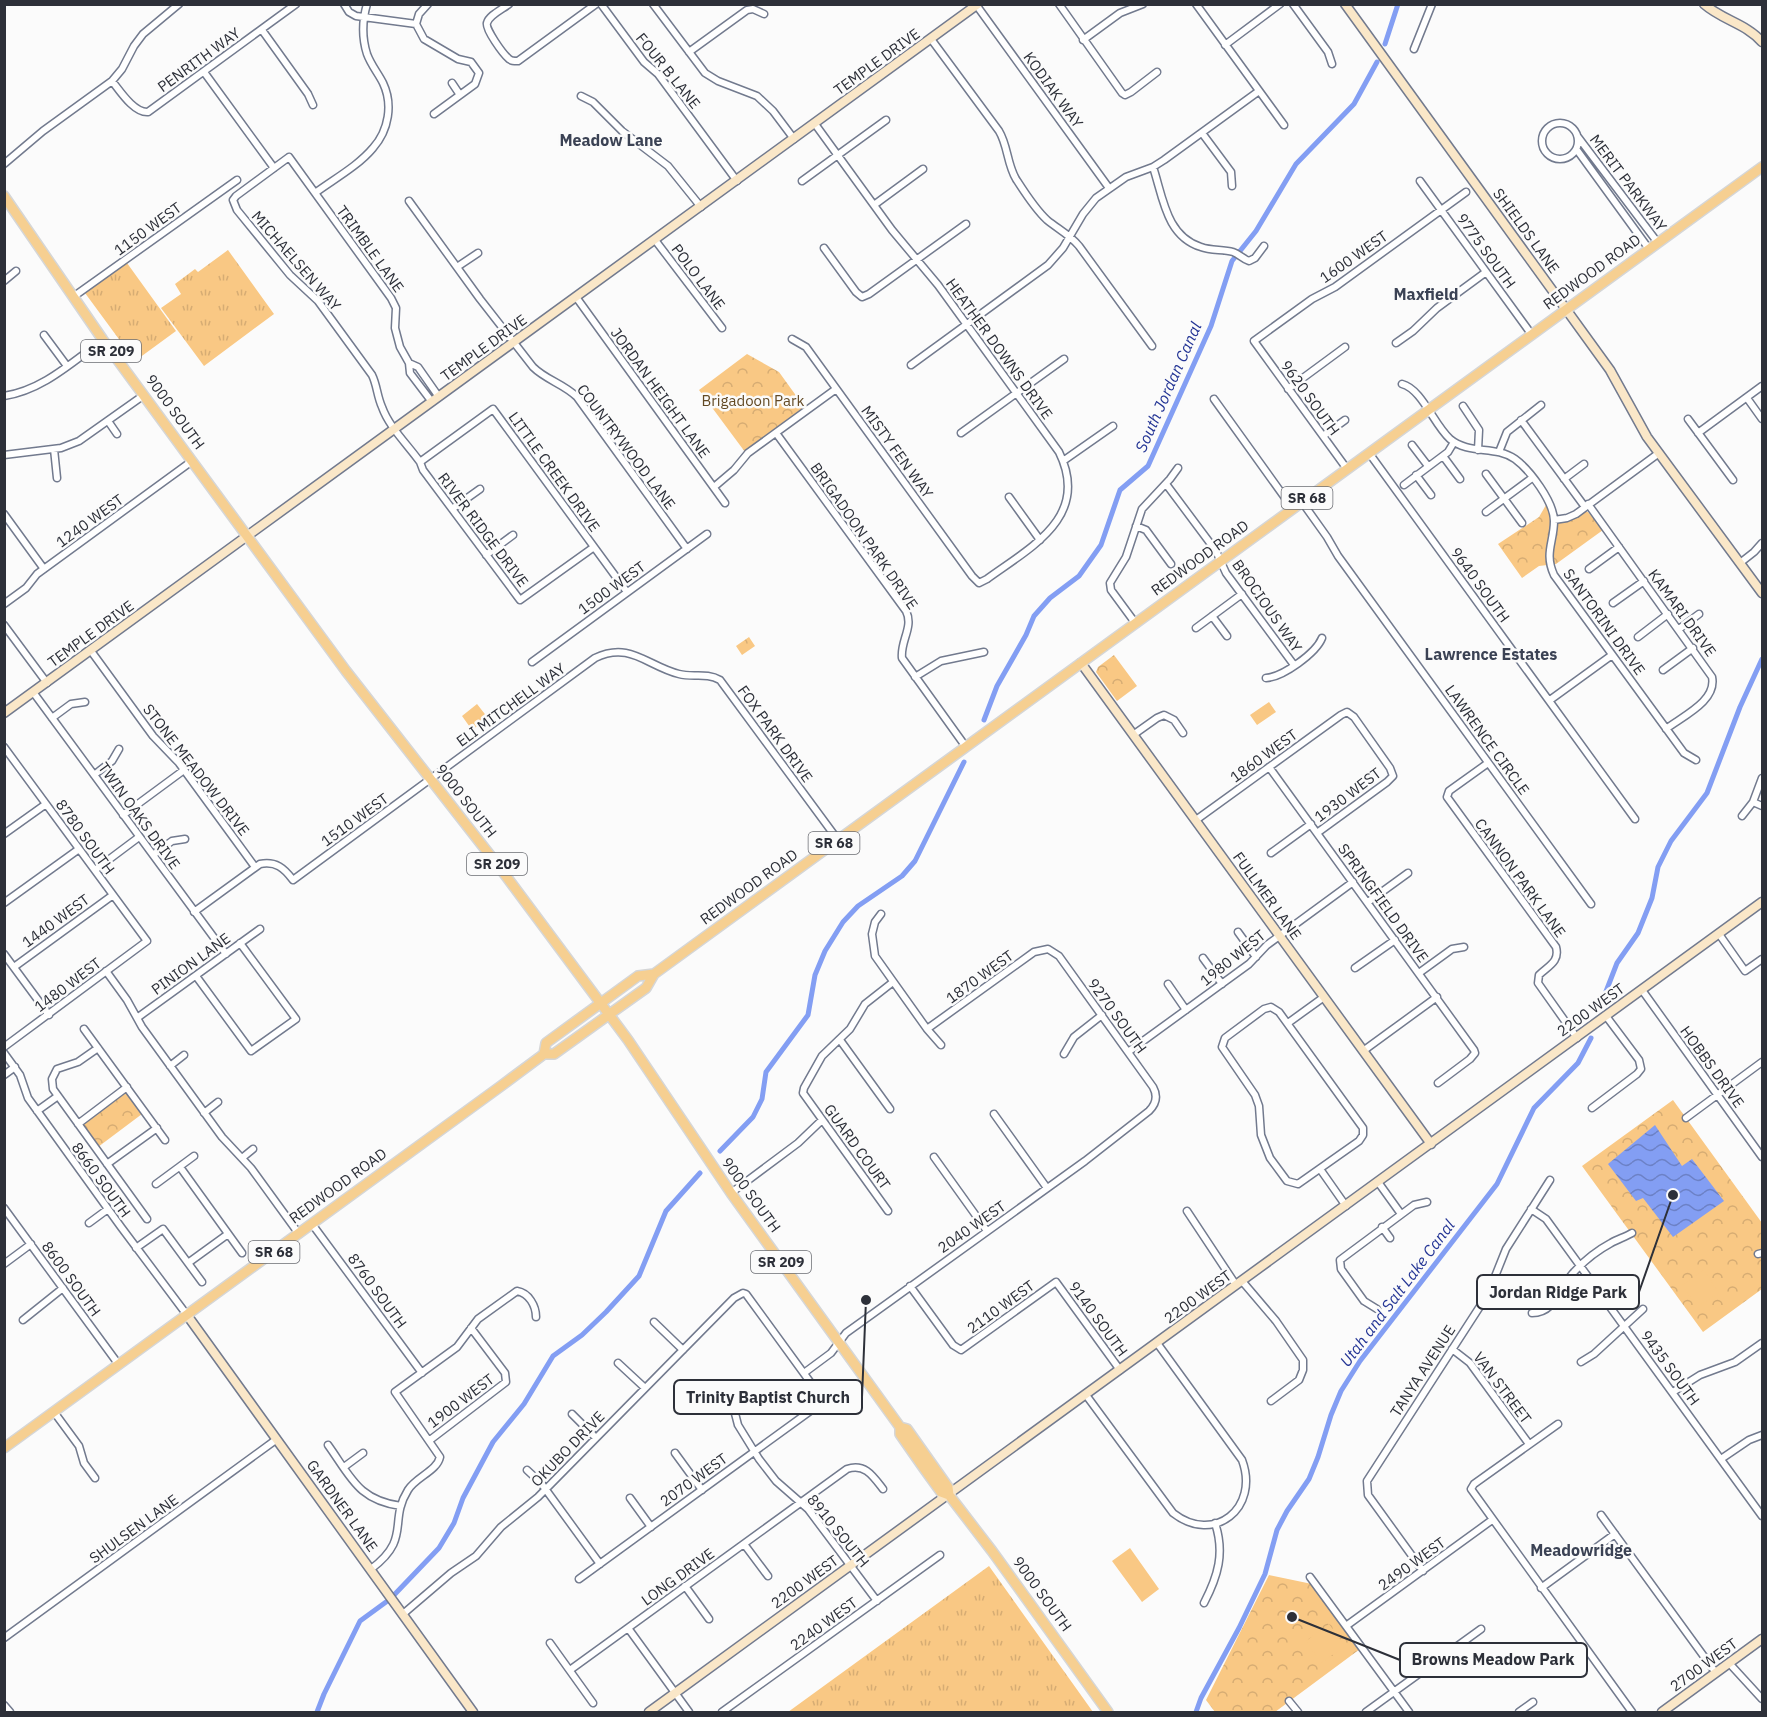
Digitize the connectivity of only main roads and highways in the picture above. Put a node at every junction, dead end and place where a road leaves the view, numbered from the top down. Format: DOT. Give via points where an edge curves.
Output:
graph roads {
  1 [pos="1762,167"];
  2 [pos="4,196"];
  3 [pos="654,974"];
  4 [pos="600,1004"];
  5 [pos="608,1015"];
  6 [pos="544,1054"];
  7 [pos="4,1448"];
  8 [pos="1108,1713"];
  1 -- 3 [label="main road, REDWOOD ROAD / SR 68"];
  2 -- 4 [label="main road, 9000 SOUTH / SR 209" via="103,340 374,708 500,868"];
  3 -- 4 [label="main road, REDWOOD ROAD / SR 68" via="638,976"];
  3 -- 5 [label="main road, REDWOOD ROAD / SR 68" via="646,988"];
  4 -- 5 [label="main road, 9000 SOUTH / SR 209"];
  4 -- 6 [label="main road, REDWOOD ROAD / SR 68" via="546,1043"];
  5 -- 6 [label="main road, REDWOOD ROAD / SR 68" via="554,1054"];
  5 -- 8 [label="main road, 9000 SOUTH / SR 209" via="731,1193 900,1427 907,1429 948,1487 949,1495"];
  6 -- 7 [label="main road, REDWOOD ROAD / SR 68"];
}
